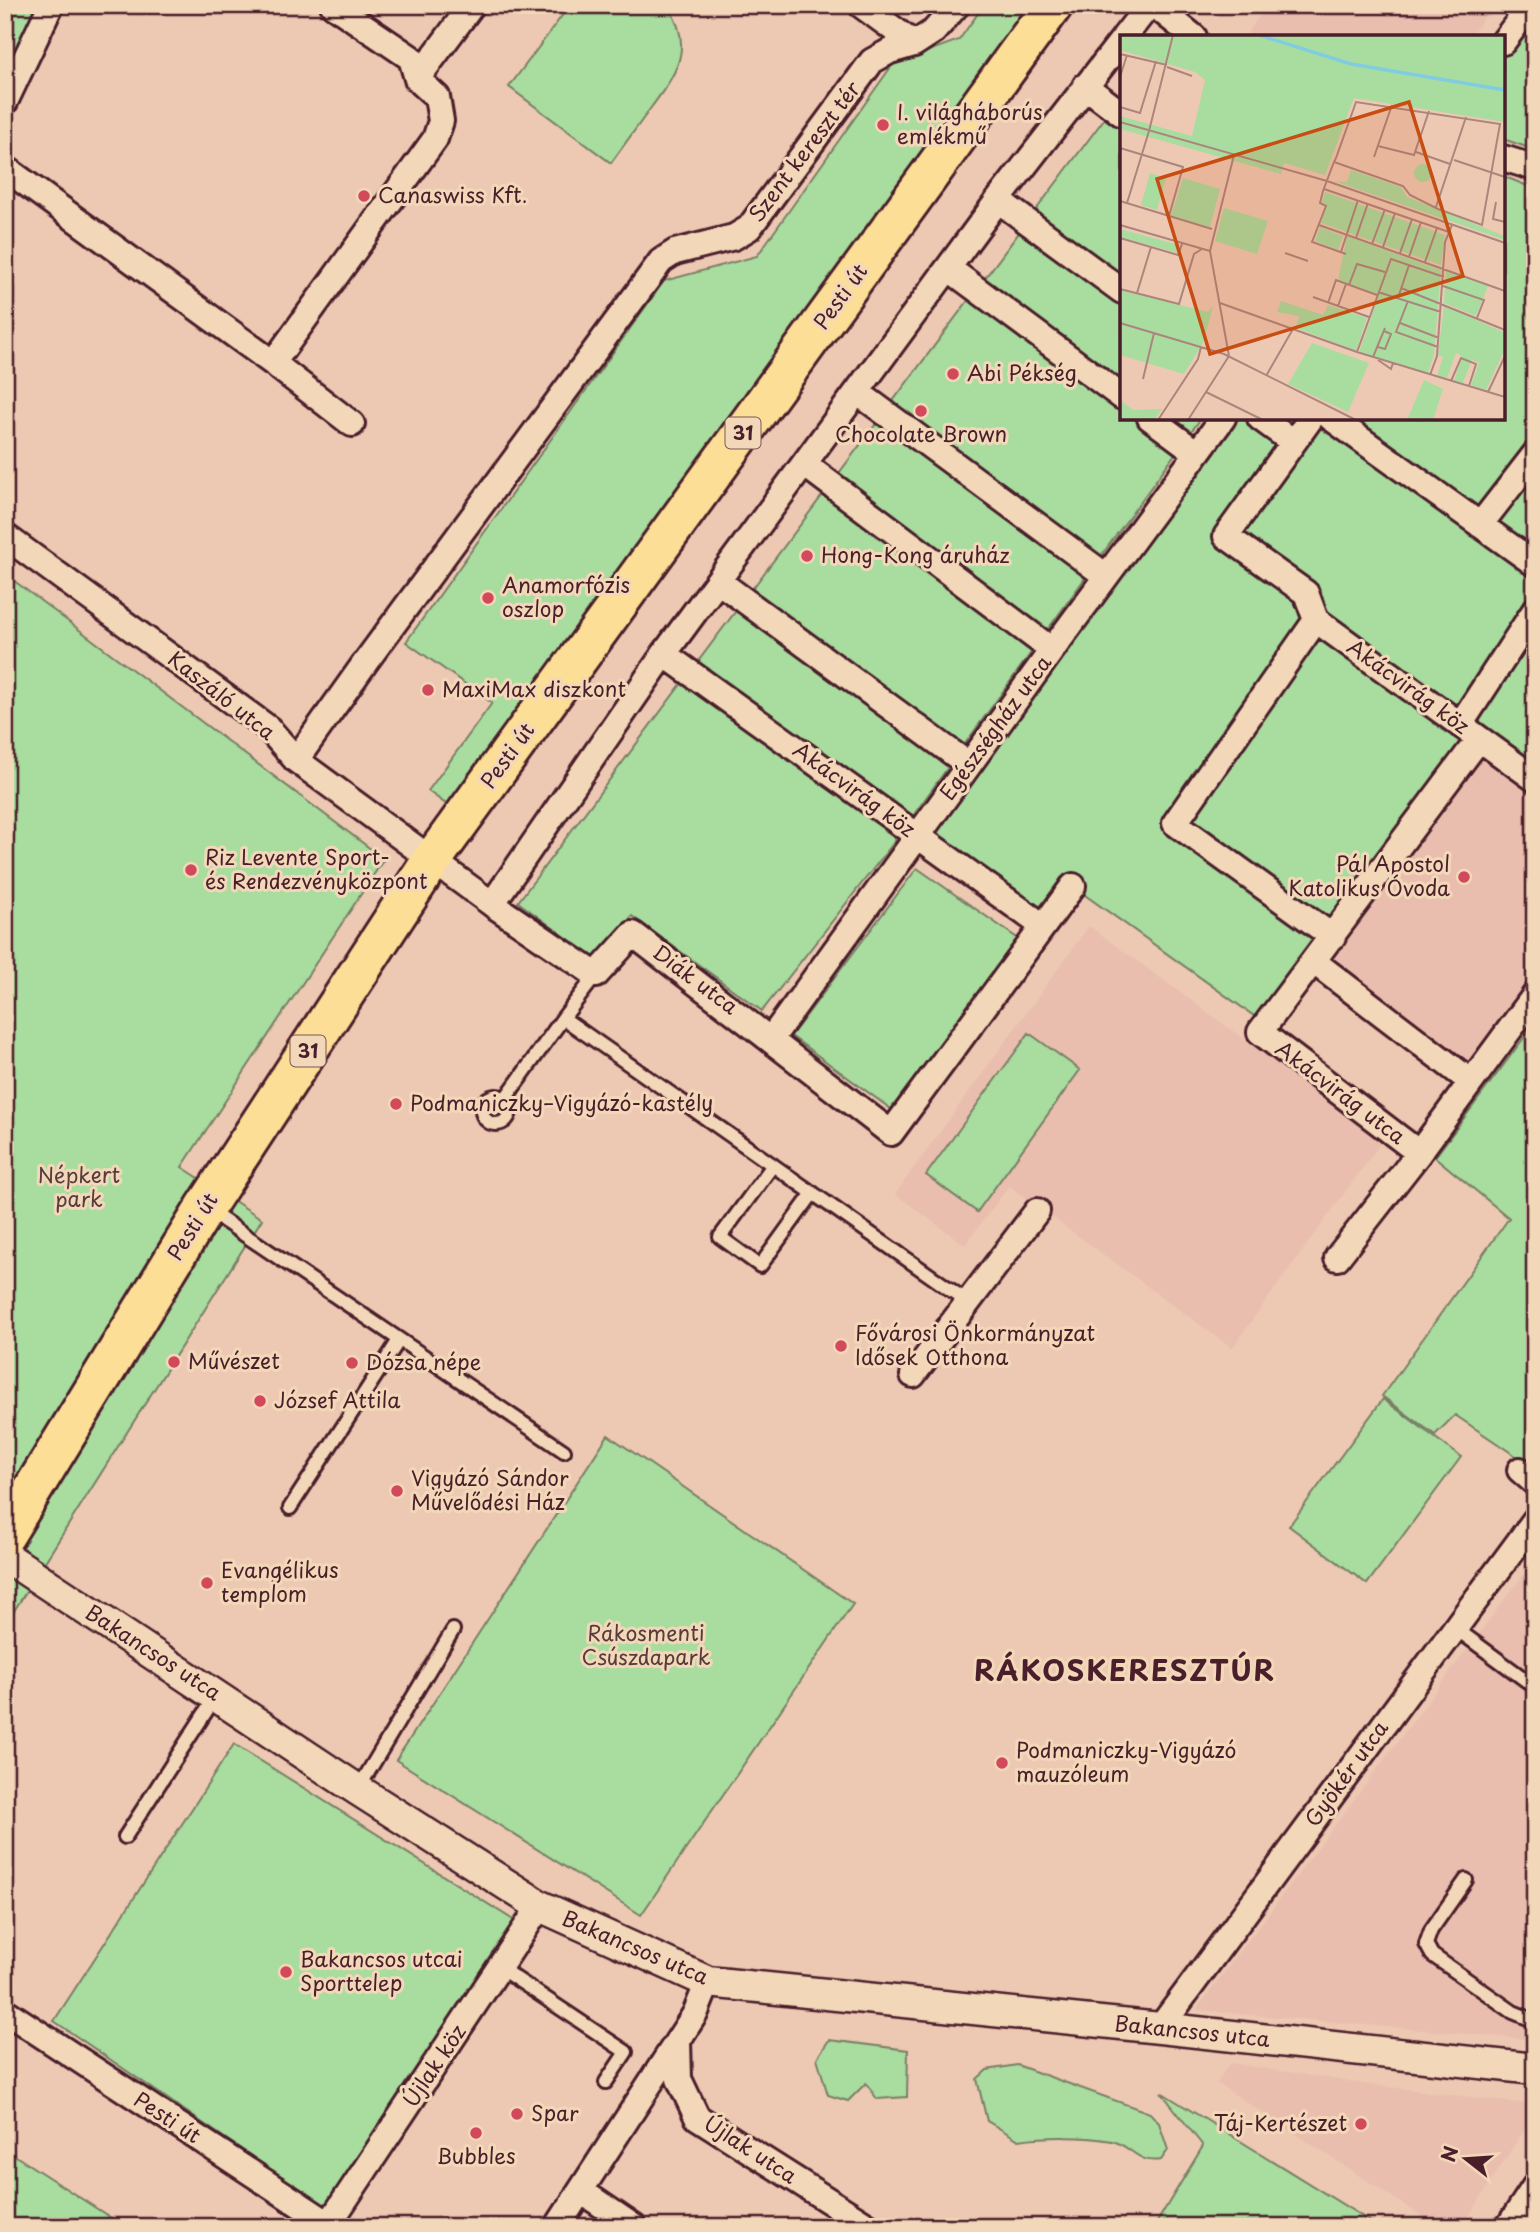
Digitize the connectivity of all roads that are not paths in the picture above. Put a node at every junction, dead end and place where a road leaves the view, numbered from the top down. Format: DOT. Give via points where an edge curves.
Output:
graph roads {
  1 [pos="51,5"];
  2 [pos="333,5"];
  3 [pos="472,5"];
  4 [pos="861,5"];
  5 [pos="957,5"];
  6 [pos="1053,5"];
  7 [pos="1152,5"];
  8 [pos="1531,5"];
  9 [pos="1126,35"];
  10 [pos="1191,35"];
  11 [pos="1505,39"];
  12 [pos="1120,42"];
  13 [pos="914,44"];
  14 [pos="417,79"];
  15 [pos="1084,86"];
  16 [pos="5,102"];
  17 [pos="1120,113"];
  18 [pos="1505,159"];
  19 [pos="5,168"];
  20 [pos="1535,169"];
  21 [pos="998,200"];
  22 [pos="948,268"];
  23 [pos="1120,290"];
  24 [pos="273,363"];
  25 [pos="857,391"];
  26 [pos="1120,396"];
  27 [pos="1153,420"];
  28 [pos="1222,420"];
  29 [pos="1263,420"];
  30 [pos="1310,420"];
  31 [pos="1334,420"];
  32 [pos="352,424"];
  33 [pos="1293,442"];
  34 [pos="1197,453"];
  35 [pos="1535,454"];
  36 [pos="804,464"];
  37 [pos="1480,525"];
  38 [pos="5,536"];
  39 [pos="1535,564"];
  40 [pos="1106,576"];
  41 [pos="718,581"];
  42 [pos="1535,610"];
  43 [pos="1316,620"];
  44 [pos="1052,650"];
  45 [pos="664,654"];
  46 [pos="1470,732"];
  47 [pos="296,760"];
  48 [pos="969,765"];
  49 [pos="1535,779"];
  50 [pos="918,836"];
  51 [pos="432,860"];
  52 [pos="1073,886"];
  53 [pos="492,904"];
  54 [pos="1043,926"];
  55 [pos="1333,937"];
  56 [pos="1313,961"];
  57 [pos="596,975"];
  58 [pos="1535,995"];
  59 [pos="563,1018"];
  60 [pos="771,1039"];
  61 [pos="1471,1081"];
  62 [pos="505,1099"];
  63 [pos="1419,1153"];
  64 [pos="773,1165"];
  65 [pos="813,1193"];
  66 [pos="205,1208"];
  67 [pos="1037,1211"];
  68 [pos="1337,1258"];
  69 [pos="968,1302"];
  70 [pos="399,1340"];
  71 [pos="913,1376"];
  72 [pos="564,1451"];
  73 [pos="290,1508"];
  74 [pos="1535,1520"];
  75 [pos="5,1535"];
  76 [pos="5,1556"];
  77 [pos="1455,1628"];
  78 [pos="453,1630"];
  79 [pos="1535,1687"];
  80 [pos="217,1695"];
  81 [pos="358,1790"];
  82 [pos="125,1837"];
  83 [pos="1466,1880"];
  84 [pos="540,1906"];
  85 [pos="500,1968"];
  86 [pos="708,1982"];
  87 [pos="5,2011"];
  88 [pos="1535,2021"];
  89 [pos="1160,2028"];
  90 [pos="678,2040"];
  91 [pos="1535,2069"];
  92 [pos="606,2082"];
  93 [pos="1535,2186"];
  94 [pos="581,2191"];
  95 [pos="331,2226"];
  96 [pos="557,2227"];
  97 [pos="634,2227"];
  98 [pos="870,2227"];
  99 [pos="1508,2227"];
  1 -- 16 [label="street"];
  2 -- 14 [label="street" via="411,58"];
  3 -- 14 [label="street"];
  4 -- 13 [label="street"];
  5 -- 13 [label="street" via="934,31"];
  6 -- 51 [label="main road, Pesti út / 31"];
  7 -- 9 [label="street"];
  7 -- 10 [label="street"];
  8 -- 11 [label="street"];
  12 -- 15 [label="street"];
  13 -- 47 [label="street, Szent kereszt tér" via="872,61 748,228 661,261"];
  14 -- 24 [label="street" via="437,97 441,121 435,139"];
  15 -- 17 [label="street"];
  15 -- 21 [label="street"];
  18 -- 20 [label="street"];
  19 -- 24 [label="street"];
  21 -- 22 [label="street"];
  21 -- 23 [label="street"];
  22 -- 25 [label="street"];
  22 -- 26 [label="street"];
  24 -- 32 [label="street"];
  25 -- 36 [label="street"];
  25 -- 40 [label="street"];
  27 -- 34 [label="street"];
  28 -- 34 [label="street, Egészségház utca"];
  29 -- 33 [label="street"];
  30 -- 33 [label="street"];
  31 -- 37 [label="street"];
  33 -- 43 [label="street, Akácvirág köz" via="1226,536 1306,593"];
  34 -- 40 [label="street, Egészségház utca"];
  35 -- 37 [label="street"];
  36 -- 41 [label="street"];
  36 -- 44 [label="street"];
  37 -- 39 [label="street"];
  38 -- 47 [label="street, Kaszáló utca" via="268,728"];
  40 -- 44 [label="street, Egészségház utca"];
  41 -- 45 [label="street"];
  41 -- 48 [label="street"];
  42 -- 46 [label="street"];
  43 -- 46 [label="street, Akácvirág köz"];
  43 -- 55 [label="street" via="1175,823"];
  44 -- 48 [label="street, Egészségház utca"];
  45 -- 50 [label="street, Akácvirág köz"];
  45 -- 53 [label="street"];
  46 -- 49 [label="street, Akácvirág köz"];
  46 -- 55 [label="street"];
  47 -- 51 [label="street, Kaszáló utca"];
  48 -- 50 [label="street, Egészségház utca"];
  50 -- 54 [label="street, Akácvirág köz"];
  50 -- 60 [label="street, Egészségház utca"];
  51 -- 53 [label="street"];
  51 -- 66 [label="main road, Pesti út / 31"];
  52 -- 54 [label="street"];
  53 -- 57 [label="street"];
  54 -- 60 [label="street, Diák utca" via="891,1133"];
  55 -- 56 [label="street"];
  56 -- 61 [label="street"];
  56 -- 63 [label="street, Akácvirág utca" via="1260,1032"];
  57 -- 59 [label="lane"];
  57 -- 60 [label="street, Diák utca" via="633,934"];
  58 -- 61 [label="street"];
  59 -- 62 [label="lane"];
  59 -- 64 [label="lane"];
  61 -- 63 [label="street"];
  63 -- 68 [label="street"];
  64 -- 65 [label="lane"];
  64 -- 65 [label="lane" via="720,1237 760,1266"];
  65 -- 69 [label="lane"];
  66 -- 70 [label="lane"];
  66 -- 75 [label="main road, Pesti út / 31"];
  67 -- 69 [label="street"];
  69 -- 71 [label="street"];
  70 -- 72 [label="lane"];
  70 -- 73 [label="lane"];
  74 -- 77 [label="street, Gyökér utca"];
  76 -- 80 [label="street, Bakancsos utca"];
  77 -- 79 [label="lane"];
  77 -- 89 [label="street, Gyökér utca"];
  78 -- 81 [label="lane"];
  80 -- 81 [label="street, Bakancsos utca"];
  80 -- 82 [label="lane"];
  81 -- 84 [label="street, Bakancsos utca"];
  83 -- 88 [label="lane" via="1426,1944 1432,1955 1513,2012"];
  84 -- 85 [label="street, Újlak köz"];
  84 -- 86 [label="street, Bakancsos utca"];
  85 -- 92 [label="lane" via="626,2052"];
  85 -- 95 [label="street, Újlak köz"];
  86 -- 89 [label="street, Bakancsos utca"];
  86 -- 90 [label="street"];
  87 -- 95 [label="street, Pesti út"];
  89 -- 91 [label="street, Bakancsos utca"];
  90 -- 94 [label="street"];
  90 -- 98 [label="street, Újlak utca" via="679,2079 697,2117"];
  93 -- 99 [label="street"];
  94 -- 96 [label="street"];
  94 -- 97 [label="street"];
}
